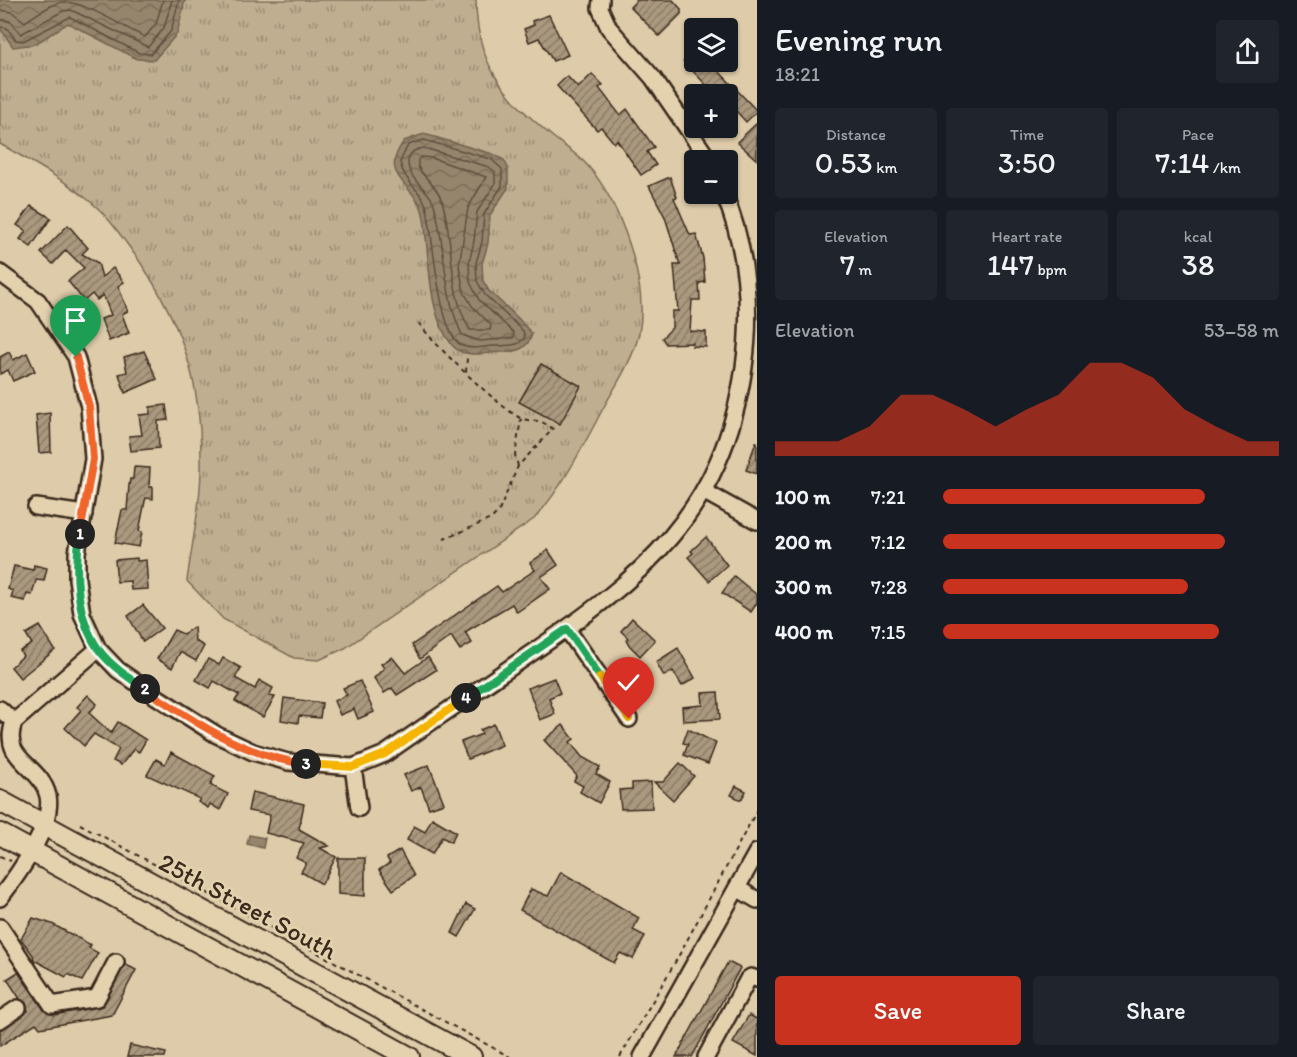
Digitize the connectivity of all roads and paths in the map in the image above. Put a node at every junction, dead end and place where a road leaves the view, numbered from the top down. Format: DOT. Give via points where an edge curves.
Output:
graph roads {
  1 [pos="602,0"];
  2 [pos="702,150"];
  3 [pos="727,204"];
  4 [pos="0,273"];
  5 [pos="751,278"];
  6 [pos="419,322"];
  7 [pos="467,358"];
  8 [pos="466,372"];
  9 [pos="750,381"];
  10 [pos="521,419"];
  11 [pos="518,466"];
  12 [pos="705,492"];
  13 [pos="36,507"];
  14 [pos="84,514"];
  15 [pos="757,521"];
  16 [pos="444,539"];
  17 [pos="567,629"];
  18 [pos="98,649"];
  19 [pos="0,709"];
  20 [pos="629,719"];
  21 [pos="14,722"];
  22 [pos="353,767"];
  23 [pos="0,801"];
  24 [pos="359,808"];
  25 [pos="757,810"];
  26 [pos="43,824"];
  27 [pos="80,824"];
  28 [pos="0,834"];
  29 [pos="31,850"];
  30 [pos="757,852"];
  31 [pos="737,888"];
  32 [pos="0,898"];
  33 [pos="757,900"];
  34 [pos="0,927"];
  35 [pos="116,962"];
  36 [pos="757,979"];
  37 [pos="18,1008"];
  38 [pos="0,1020"];
  39 [pos="409,1057"];
  40 [pos="471,1057"];
  41 [pos="510,1057"];
  42 [pos="620,1057"];
  43 [pos="642,1057"];
  44 [pos="706,1057"];
  1 -- 2 [label="street" via="600,8 609,28 653,78"];
  3 -- 5 [label="street"];
  4 -- 14 [label="street" via="38,301 76,357 89,407 93,459"];
  5 -- 9 [label="street"];
  6 -- 8 [label="path"];
  7 -- 8 [label="path"];
  8 -- 10 [label="path"];
  9 -- 12 [label="street"];
  10 -- 11 [label="path" via="515,454"];
  10 -- 11 [label="path" via="544,422 553,429"];
  11 -- 16 [label="path" via="499,511 491,519"];
  12 -- 15 [label="street"];
  12 -- 17 [label="street" via="668,543 620,590"];
  13 -- 14 [label="street"];
  14 -- 18 [label="street" via="77,579 82,614"];
  17 -- 20 [label="street"];
  17 -- 22 [label="street" via="385,754"];
  18 -- 21 [label="street"];
  18 -- 22 [label="street" via="117,670 157,697 217,735 253,752 288,762"];
  19 -- 21 [label="street"];
  21 -- 26 [label="street" via="11,747 48,795"];
  22 -- 24 [label="street"];
  23 -- 26 [label="main road, 25th Street South"];
  25 -- 42 [label="path"];
  26 -- 29 [label="street"];
  26 -- 40 [label="main road, 25th Street South"];
  27 -- 41 [label="path"];
  28 -- 29 [label="main road"];
  29 -- 32 [label="street"];
  29 -- 39 [label="main road"];
  30 -- 31 [label="street"];
  31 -- 33 [label="street"];
  31 -- 43 [label="street"];
  34 -- 35 [label="street" via="52,1005 97,998"];
  36 -- 44 [label="street" via="748,979"];
  37 -- 38 [label="street"];
}
